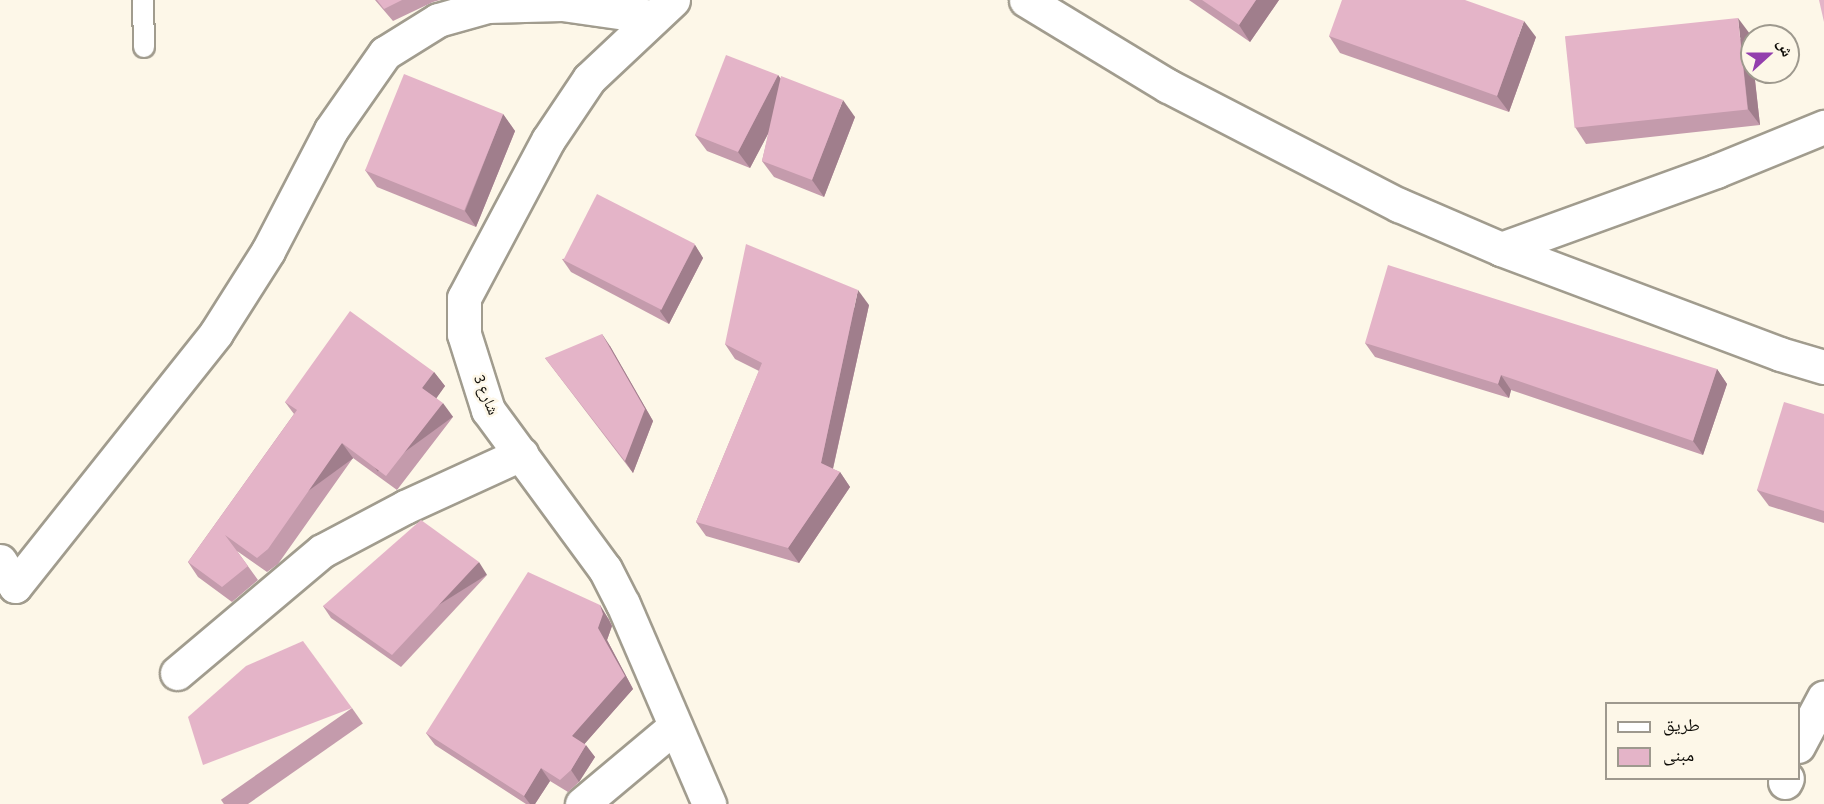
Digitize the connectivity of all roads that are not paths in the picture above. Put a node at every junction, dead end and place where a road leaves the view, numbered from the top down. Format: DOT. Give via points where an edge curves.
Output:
graph roads {
  1 [pos="143,0"];
  2 [pos="1026,0"];
  3 [pos="663,9"];
  4 [pos="144,48"];
  5 [pos="1824,127"];
  6 [pos="1501,249"];
  7 [pos="1824,367"];
  8 [pos="521,454"];
  9 [pos="0,561"];
  10 [pos="177,673"];
  11 [pos="1824,697"];
  12 [pos="674,727"];
  13 [pos="1800,742"];
  14 [pos="582,804"];
  15 [pos="709,804"];
  1 -- 4 [label="lane"];
  2 -- 6 [label="street" via="1094,45 1291,150 1399,205"];
  3 -- 8 [label="street, شارع 3" via="589,79 548,140 464,298 464,334 488,410"];
  3 -- 9 [label="street" via="562,4 487,6 438,20 385,53 330,130 268,251 216,333 15,586"];
  5 -- 6 [label="street" via="1716,171"];
  6 -- 7 [label="street"];
  8 -- 10 [label="street" via="405,507 322,551"];
  8 -- 12 [label="street, شارع 3" via="605,569 639,639"];
  11 -- 13 [label="street"];
  12 -- 14 [label="street"];
  12 -- 15 [label="street, شارع 3"];
}
